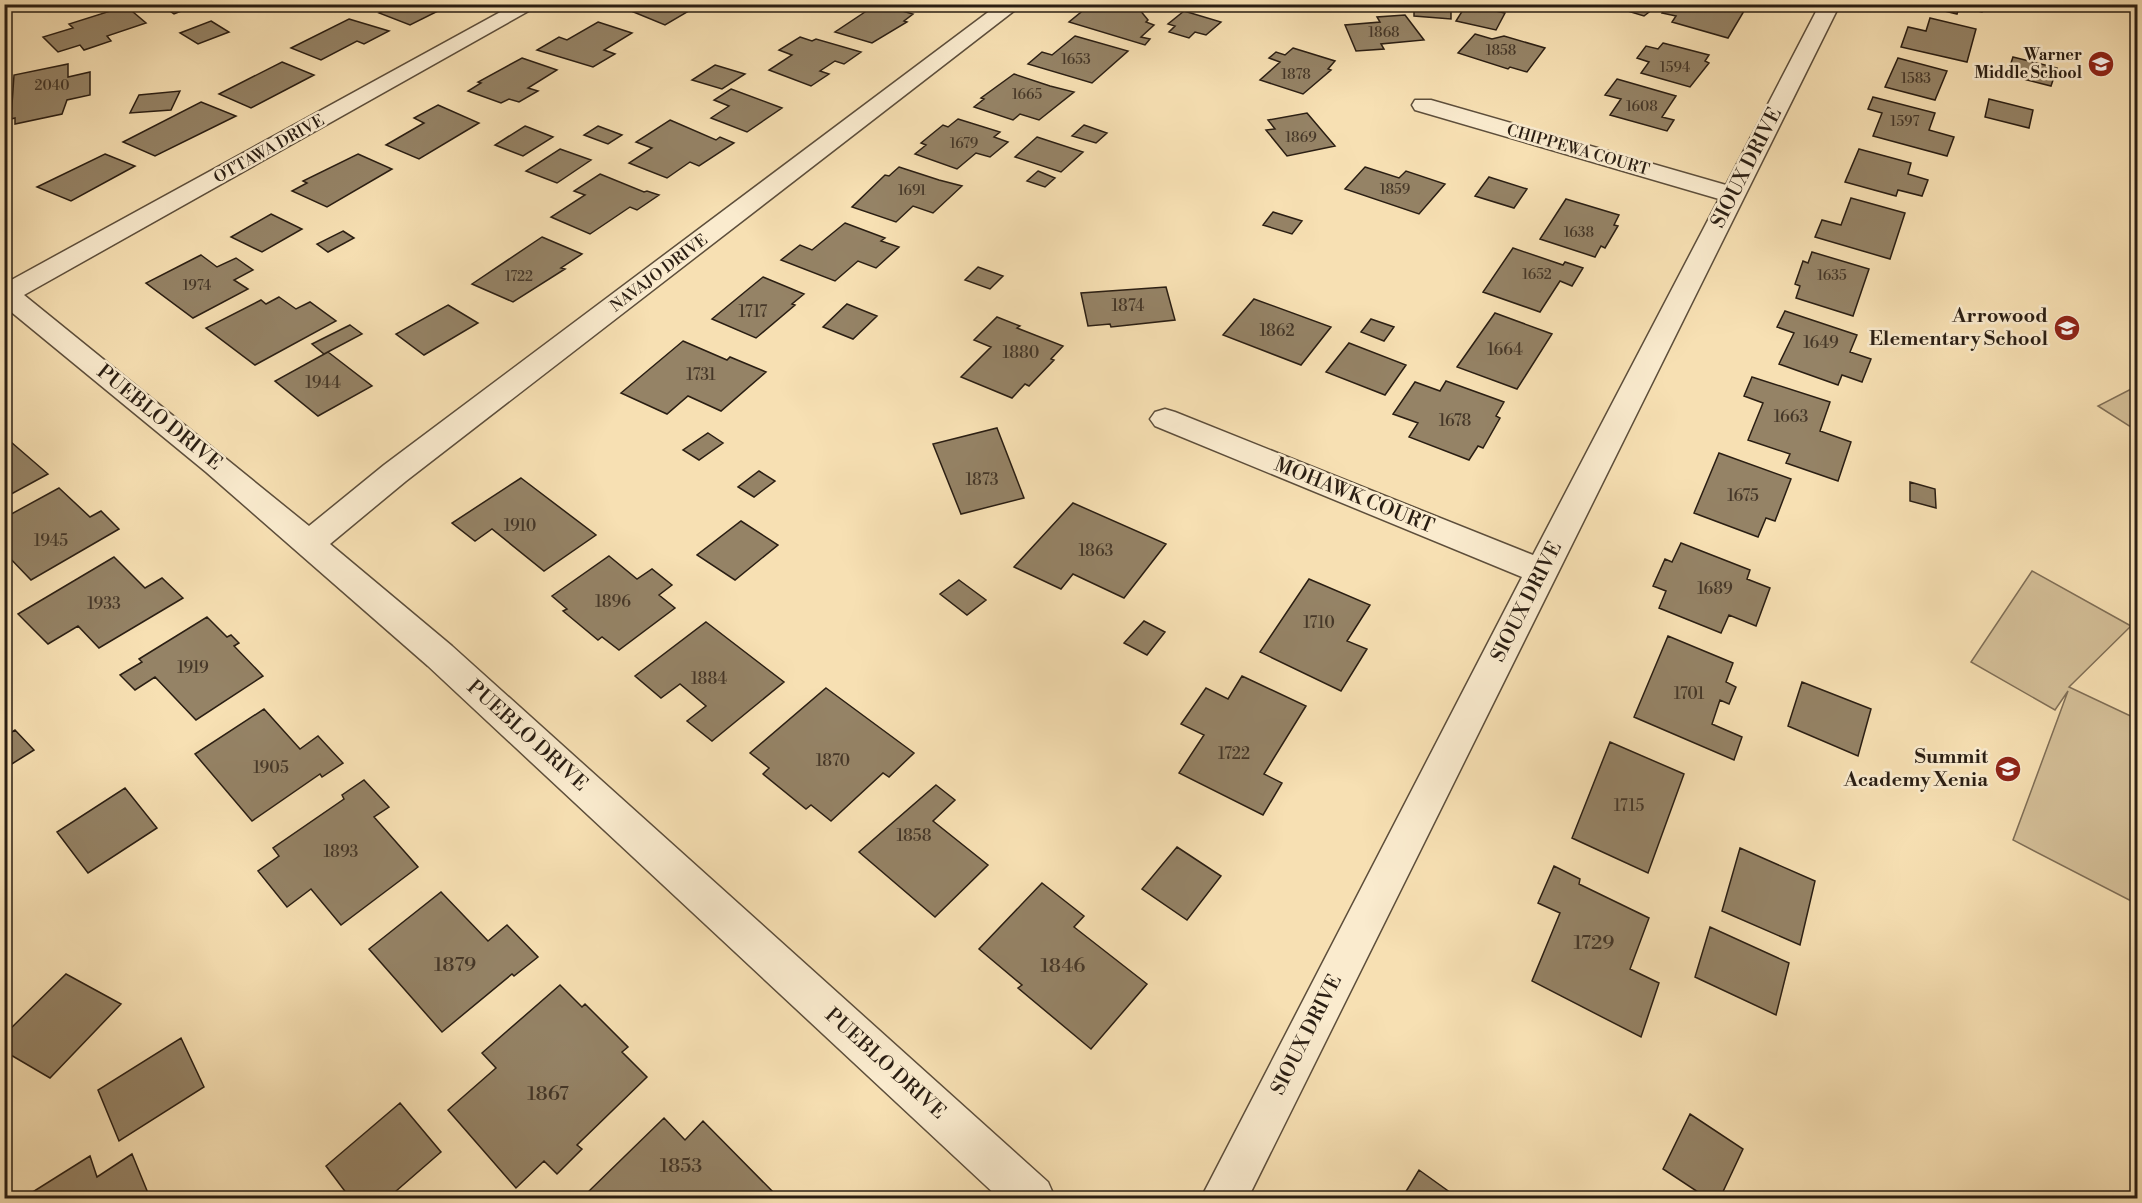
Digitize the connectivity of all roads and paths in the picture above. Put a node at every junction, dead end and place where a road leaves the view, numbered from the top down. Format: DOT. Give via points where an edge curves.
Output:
graph roads {
  1 [pos="531,4"];
  2 [pos="1013,4"];
  3 [pos="1830,4"];
  4 [pos="1424,105"];
  5 [pos="1733,195"];
  6 [pos="5,293"];
  7 [pos="1166,419"];
  8 [pos="308,543"];
  9 [pos="1542,572"];
  10 [pos="1032,1198"];
  11 [pos="1224,1198"];
  1 -- 6 [label="street, OTTAWA DRIVE"];
  2 -- 8 [label="street, NAVAJO DRIVE"];
  3 -- 5 [label="street, SIOUX DRIVE"];
  4 -- 5 [label="street, CHIPPEWA COURT"];
  5 -- 9 [label="street, SIOUX DRIVE"];
  6 -- 8 [label="street, PUEBLO DRIVE"];
  7 -- 9 [label="street, MOHAWK COURT"];
  8 -- 10 [label="street, PUEBLO DRIVE" via="440,656"];
  9 -- 11 [label="street, SIOUX DRIVE"];
}
